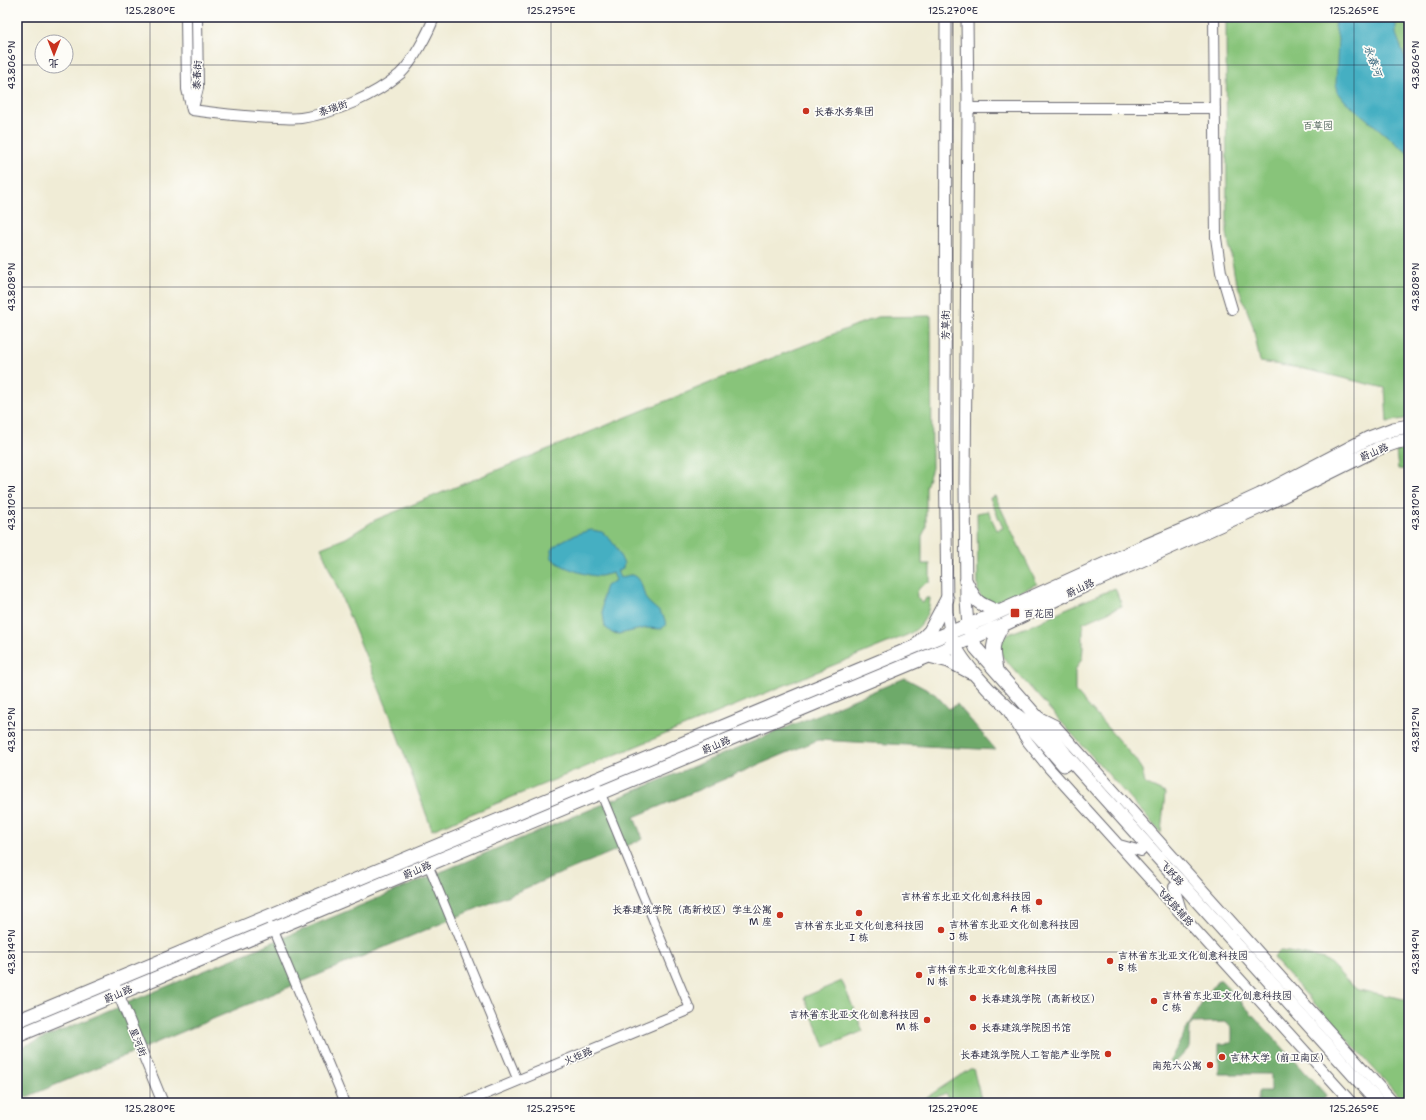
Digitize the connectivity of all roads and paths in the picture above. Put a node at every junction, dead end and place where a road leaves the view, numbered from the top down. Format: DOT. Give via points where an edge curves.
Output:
graph roads {
  1 [pos="186,17"];
  2 [pos="197,17"];
  3 [pos="434,17"];
  4 [pos="946,17"];
  5 [pos="967,17"];
  6 [pos="1214,17"];
  7 [pos="968,108"];
  8 [pos="1215,108"];
  9 [pos="192,110"];
  10 [pos="1232,308"];
  11 [pos="1409,426"];
  12 [pos="1409,440"];
  13 [pos="946,469"];
  14 [pos="965,469"];
  15 [pos="966,582"];
  16 [pos="947,599"];
  17 [pos="999,612"];
  18 [pos="968,625"];
  19 [pos="1002,625"];
  20 [pos="950,632"];
  21 [pos="972,638"];
  22 [pos="954,646"];
  23 [pos="914,647"];
  24 [pos="929,656"];
  25 [pos="996,670"];
  26 [pos="977,676"];
  27 [pos="1004,704"];
  28 [pos="1036,716"];
  29 [pos="595,780"];
  30 [pos="600,793"];
  31 [pos="1119,845"];
  32 [pos="1141,851"];
  33 [pos="423,852"];
  34 [pos="429,865"];
  35 [pos="1174,887"];
  36 [pos="1182,914"];
  37 [pos="267,916"];
  38 [pos="272,930"];
  39 [pos="112,981"];
  40 [pos="118,994"];
  41 [pos="690,1009"];
  42 [pos="17,1021"];
  43 [pos="17,1036"];
  44 [pos="518,1081"];
  45 [pos="163,1103"];
  46 [pos="345,1103"];
  47 [pos="464,1103"];
  48 [pos="1352,1103"];
  49 [pos="1367,1103"];
  50 [pos="1379,1103"];
  51 [pos="1394,1103"];
  1 -- 9 [label="street, 泰春街" via="187,89"];
  2 -- 9 [label="street, 泰春街" via="198,88"];
  3 -- 9 [label="street, 泰瑞街" via="420,48 401,73 375,92 337,109 301,118 249,117"];
  4 -- 13 [label="main road, 芳草街"];
  5 -- 7 [label="main road"];
  6 -- 8 [label="street"];
  7 -- 8 [label="street"];
  7 -- 14 [label="main road"];
  8 -- 10 [label="street" via="1216,238 1221,272"];
  11 -- 17 [label="main road, 蔚山路" via="1368,438 1260,495"];
  12 -- 19 [label="main road, 蔚山路" via="1377,449 1260,507"];
  13 -- 14 [label="main road"];
  13 -- 16 [label="main road, 芳草街"];
  14 -- 15 [label="main road"];
  15 -- 17 [label="main road" via="976,601"];
  15 -- 18 [label="main road"];
  16 -- 20 [label="main road, 芳草街"];
  16 -- 23 [label="main road" via="930,632"];
  17 -- 18 [label="main road, 蔚山路"];
  18 -- 20 [label="main road, 蔚山路"];
  18 -- 21 [label="main road, 飞跃路"];
  19 -- 21 [label="main road, 蔚山路"];
  19 -- 25 [label="main road" via="996,635 992,651"];
  20 -- 22 [label="main road"];
  20 -- 23 [label="main road, 蔚山路"];
  21 -- 22 [label="main road, 蔚山路"];
  21 -- 25 [label="main road, 飞跃路" via="976,648"];
  22 -- 24 [label="main road, 蔚山路"];
  22 -- 26 [label="main road, 飞跃路"];
  23 -- 29 [label="main road, 蔚山路"];
  24 -- 26 [label="main road" via="950,661"];
  24 -- 30 [label="main road, 蔚山路"];
  25 -- 28 [label="main road, 飞跃路"];
  26 -- 27 [label="main road, 飞跃路"];
  27 -- 31 [label="street, 飞跃路辅路" via="1037,754"];
  27 -- 32 [label="main road, 飞跃路" via="1025,722"];
  28 -- 50 [label="main road, 飞跃路" via="1070,760"];
  28 -- 51 [label="street" via="1055,725"];
  29 -- 30 [label="street"];
  29 -- 33 [label="main road, 蔚山路"];
  30 -- 34 [label="main road, 蔚山路"];
  30 -- 41 [label="street"];
  31 -- 32 [label="street"];
  31 -- 36 [label="street, 飞跃路辅路"];
  32 -- 35 [label="main road, 飞跃路"];
  33 -- 34 [label="street"];
  33 -- 37 [label="main road, 蔚山路"];
  34 -- 38 [label="main road, 蔚山路"];
  34 -- 44 [label="street"];
  35 -- 36 [label="street"];
  35 -- 49 [label="main road, 飞跃路"];
  36 -- 48 [label="street, 飞跃路辅路"];
  37 -- 38 [label="street"];
  37 -- 39 [label="main road, 蔚山路"];
  38 -- 40 [label="main road, 蔚山路"];
  38 -- 46 [label="street"];
  39 -- 40 [label="street, 星河街"];
  39 -- 42 [label="main road, 蔚山路"];
  40 -- 43 [label="main road, 蔚山路"];
  40 -- 45 [label="street, 星河街"];
  41 -- 44 [label="street, 火炬路"];
  44 -- 47 [label="street, 火炬路"];
}
